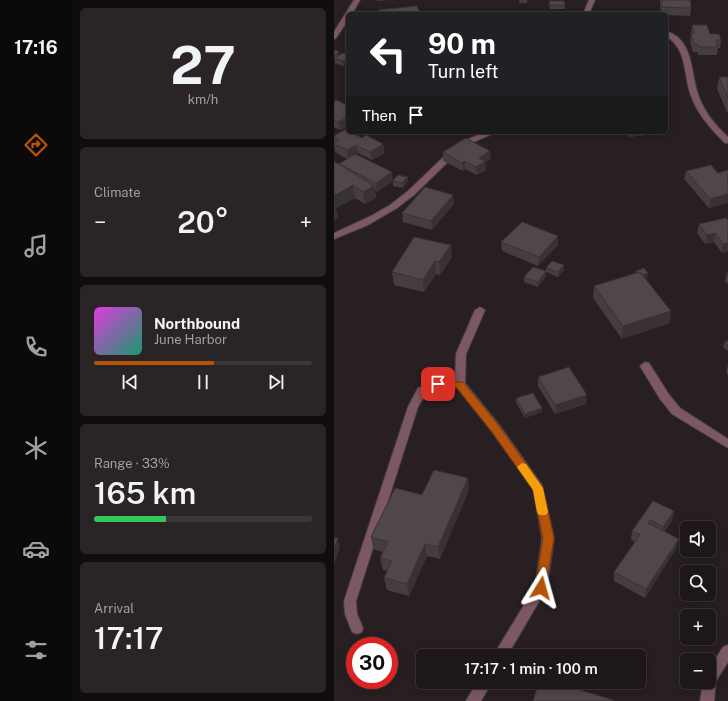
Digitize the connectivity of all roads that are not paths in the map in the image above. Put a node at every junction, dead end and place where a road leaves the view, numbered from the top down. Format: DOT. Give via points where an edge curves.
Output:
graph roads {
  1 [pos="357,0"];
  2 [pos="592,0"];
  3 [pos="350,12"];
  4 [pos="587,12"];
  5 [pos="346,18"];
  6 [pos="668,35"];
  7 [pos="334,37"];
  8 [pos="489,134"];
  9 [pos="728,141"];
  10 [pos="334,236"];
  11 [pos="480,310"];
  12 [pos="645,366"];
  13 [pos="460,384"];
  14 [pos="728,444"];
  15 [pos="357,628"];
  16 [pos="504,649"];
  17 [pos="728,651"];
  18 [pos="481,689"];
  19 [pos="473,701"];
  20 [pos="707,701"];
  1 -- 3 [label="street"];
  2 -- 4 [label="street"];
  5 -- 7 [label="street"];
  6 -- 9 [label="street" via="675,38 684,48 694,95 708,123"];
  8 -- 10 [label="street" via="450,152 411,193 392,207 365,223"];
  11 -- 13 [label="street" via="461,354"];
  12 -- 14 [label="street" via="676,411"];
  13 -- 15 [label="street" via="438,384 422,391 413,407 350,601 351,614"];
  13 -- 16 [label="street" via="538,488 548,538 541,588"];
  17 -- 20 [label="street" via="710,679"];
  18 -- 19 [label="street"];
}
